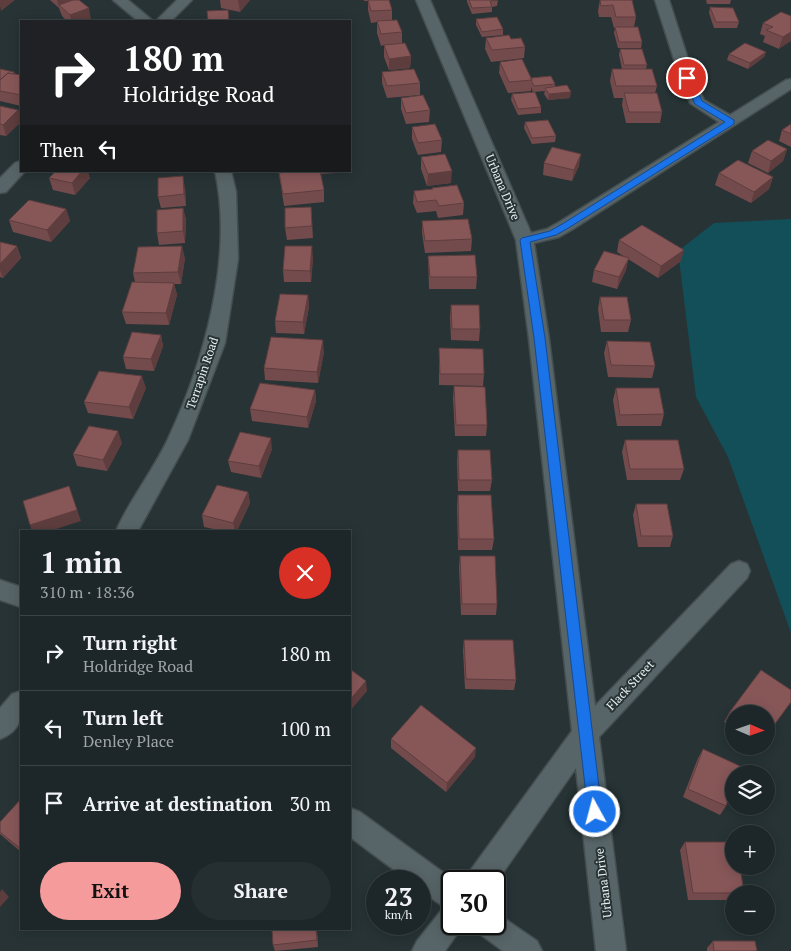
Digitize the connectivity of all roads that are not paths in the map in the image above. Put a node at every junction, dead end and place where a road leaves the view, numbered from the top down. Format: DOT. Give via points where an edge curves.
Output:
graph roads {
  1 [pos="120,0"];
  2 [pos="185,0"];
  3 [pos="424,0"];
  4 [pos="662,0"];
  5 [pos="145,20"];
  6 [pos="164,20"];
  7 [pos="791,83"];
  8 [pos="731,122"];
  9 [pos="20,167"];
  10 [pos="223,172"];
  11 [pos="0,188"];
  12 [pos="525,240"];
  13 [pos="128,530"];
  14 [pos="739,571"];
  15 [pos="0,590"];
  16 [pos="20,597"];
  17 [pos="20,703"];
  18 [pos="0,727"];
  19 [pos="586,733"];
  20 [pos="351,822"];
  21 [pos="488,870"];
  22 [pos="441,888"];
  23 [pos="441,933"];
  24 [pos="505,935"];
  25 [pos="427,951"];
  26 [pos="527,951"];
  27 [pos="612,951"];
  1 -- 5 [label="street"];
  2 -- 6 [label="street"];
  3 -- 12 [label="street, Urbana Drive"];
  4 -- 8 [label="street" via="698,103"];
  7 -- 8 [label="street"];
  8 -- 12 [label="street" via="567,225 553,233"];
  9 -- 11 [label="street"];
  10 -- 13 [label="street, Terrapin Road" via="228,192 229,260 215,343 178,440"];
  12 -- 19 [label="street, Urbana Drive" via="540,338"];
  14 -- 19 [label="street, Flack Street"];
  15 -- 16 [label="street"];
  17 -- 18 [label="street"];
  19 -- 21 [label="street, Flack Street"];
  19 -- 27 [label="street, Urbana Drive"];
  20 -- 22 [label="street"];
  23 -- 25 [label="street"];
  24 -- 26 [label="street"];
}
